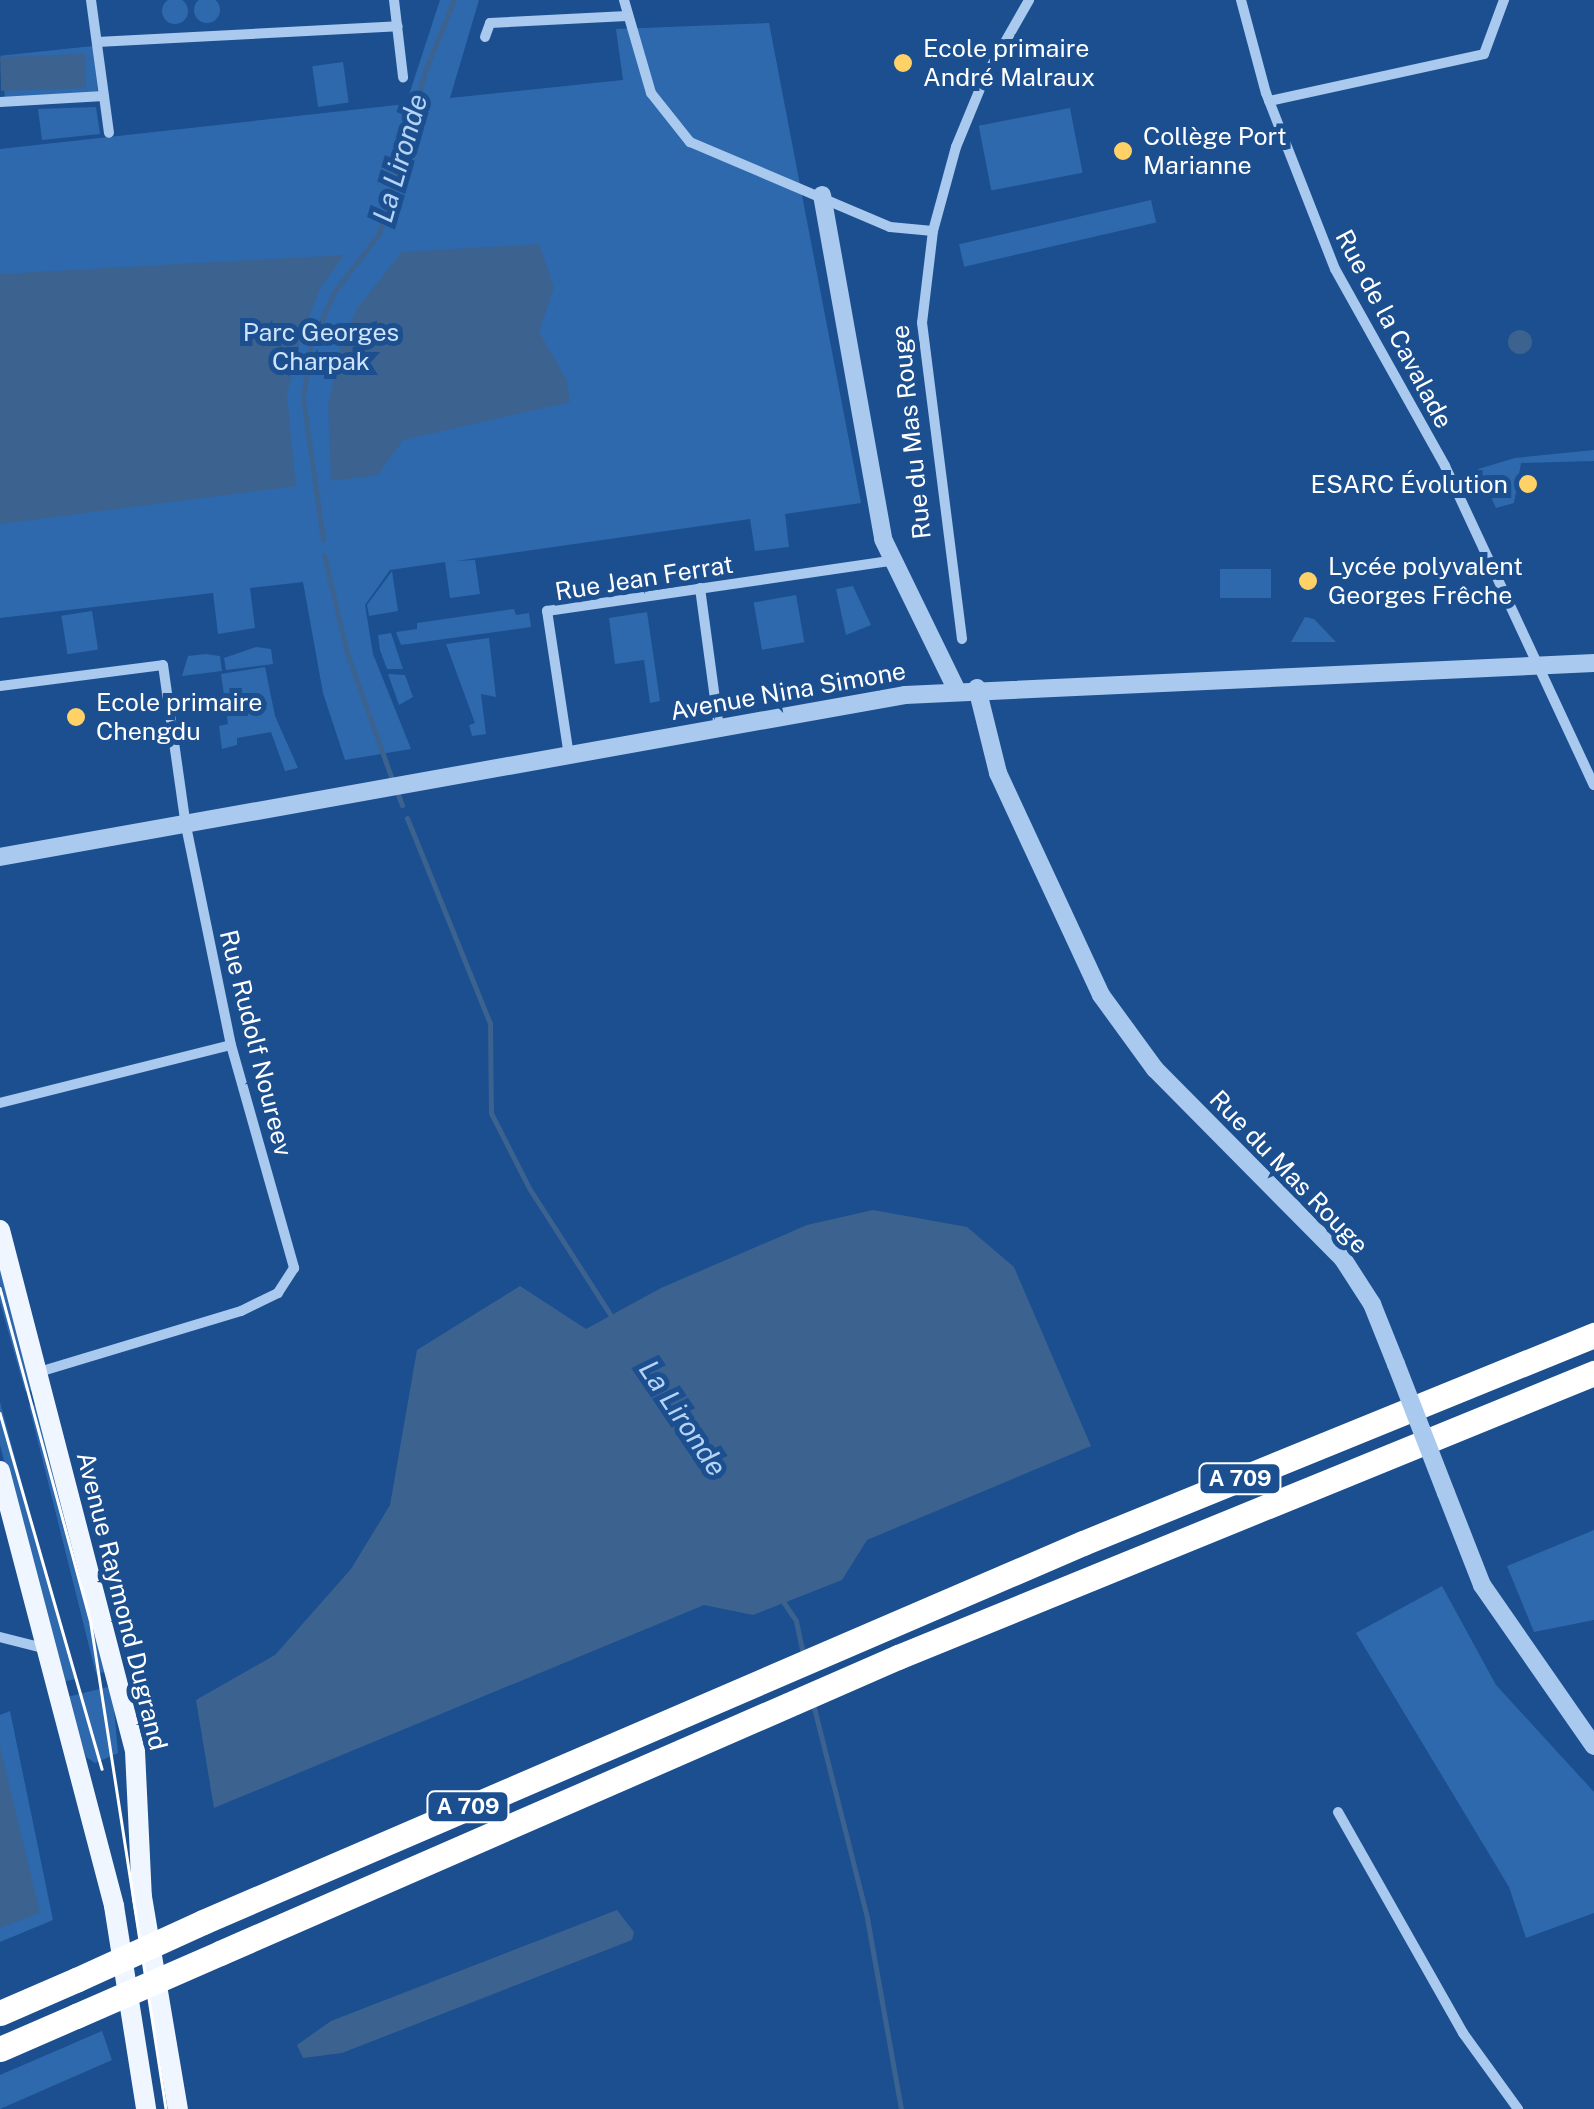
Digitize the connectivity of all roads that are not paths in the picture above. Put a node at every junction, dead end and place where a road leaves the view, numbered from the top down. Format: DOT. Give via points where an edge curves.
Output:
graph roads {
  1 [pos="90,0"];
  2 [pos="394,0"];
  3 [pos="624,0"];
  4 [pos="1029,0"];
  5 [pos="1242,0"];
  6 [pos="1504,0"];
  7 [pos="626,16"];
  8 [pos="398,26"];
  9 [pos="486,37"];
  10 [pos="97,42"];
  11 [pos="403,77"];
  12 [pos="104,96"];
  13 [pos="0,102"];
  14 [pos="1269,102"];
  15 [pos="108,133"];
  16 [pos="822,195"];
  17 [pos="933,231"];
  18 [pos="890,561"];
  19 [pos="700,588"];
  20 [pos="962,639"];
  21 [pos="1594,664"];
  22 [pos="1538,666"];
  23 [pos="0,686"];
  24 [pos="977,688"];
  25 [pos="956,689"];
  26 [pos="720,728"];
  27 [pos="568,756"];
  28 [pos="1594,785"];
  29 [pos="186,826"];
  30 [pos="0,857"];
  31 [pos="231,1045"];
  32 [pos="0,1103"];
  33 [pos="0,1230"];
  34 [pos="1594,1335"];
  35 [pos="39,1372"];
  36 [pos="1594,1372"];
  37 [pos="0,1471"];
  38 [pos="0,1637"];
  39 [pos="48,1650"];
  40 [pos="1594,1746"];
  41 [pos="1338,1812"];
  42 [pos="0,2013"];
  43 [pos="0,2050"];
  44 [pos="146,2109"];
  45 [pos="178,2109"];
  46 [pos="1518,2109"];
  1 -- 10 [label="street"];
  2 -- 8 [label="street"];
  3 -- 7 [label="street"];
  4 -- 17 [label="street, Rue du Mas Rouge" via="984,78"];
  5 -- 14 [label="street, Rue de la Cavalade"];
  6 -- 14 [label="street" via="1484,54"];
  7 -- 9 [label="street" via="490,23"];
  7 -- 16 [label="street" via="650,93 674,129 715,155"];
  8 -- 10 [label="street"];
  8 -- 11 [label="street"];
  10 -- 12 [label="street"];
  12 -- 13 [label="street"];
  12 -- 15 [label="street"];
  14 -- 22 [label="street, Rue de la Cavalade" via="1335,270 1445,466"];
  16 -- 17 [label="street" via="890,228"];
  16 -- 18 [label="street"];
  17 -- 20 [label="street, Rue du Mas Rouge" via="922,333"];
  18 -- 19 [label="street, Rue Jean Ferrat"];
  18 -- 25 [label="street"];
  19 -- 26 [label="street"];
  19 -- 27 [label="street, Rue Jean Ferrat" via="547,611"];
  21 -- 22 [label="street, Avenue Nina Simone"];
  22 -- 24 [label="street, Avenue Nina Simone"];
  22 -- 28 [label="street, Rue de la Cavalade"];
  23 -- 29 [label="street, Rue Rudolf Noureev" via="162,664"];
  24 -- 25 [label="street, Avenue Nina Simone"];
  24 -- 40 [label="street, Rue du Mas Rouge, bridge" via="998,773 1101,995 1154,1069 1343,1259 1372,1304 1482,1585"];
  25 -- 26 [label="street, Avenue Nina Simone"];
  26 -- 27 [label="street, Avenue Nina Simone"];
  27 -- 29 [label="street, Avenue Nina Simone"];
  29 -- 30 [label="street, Avenue Nina Simone"];
  29 -- 31 [label="street, Rue Rudolf Noureev"];
  31 -- 32 [label="street"];
  31 -- 35 [label="street, Rue Rudolf Noureev" via="294,1268 278,1293 242,1312"];
  33 -- 35 [label="main road, Avenue Raymond Dugrand"];
  34 -- 42 [label="highway, A 709, bridge" via="887,1627"];
  35 -- 45 [label="main road, Avenue Raymond Dugrand" via="135,1751 142,1897"];
  36 -- 43 [label="highway, A 709, bridge" via="898,1657"];
  37 -- 39 [label="main road"];
  38 -- 39 [label="street"];
  39 -- 44 [label="main road" via="114,1906"];
  41 -- 46 [label="street" via="1463,2033"];
}
